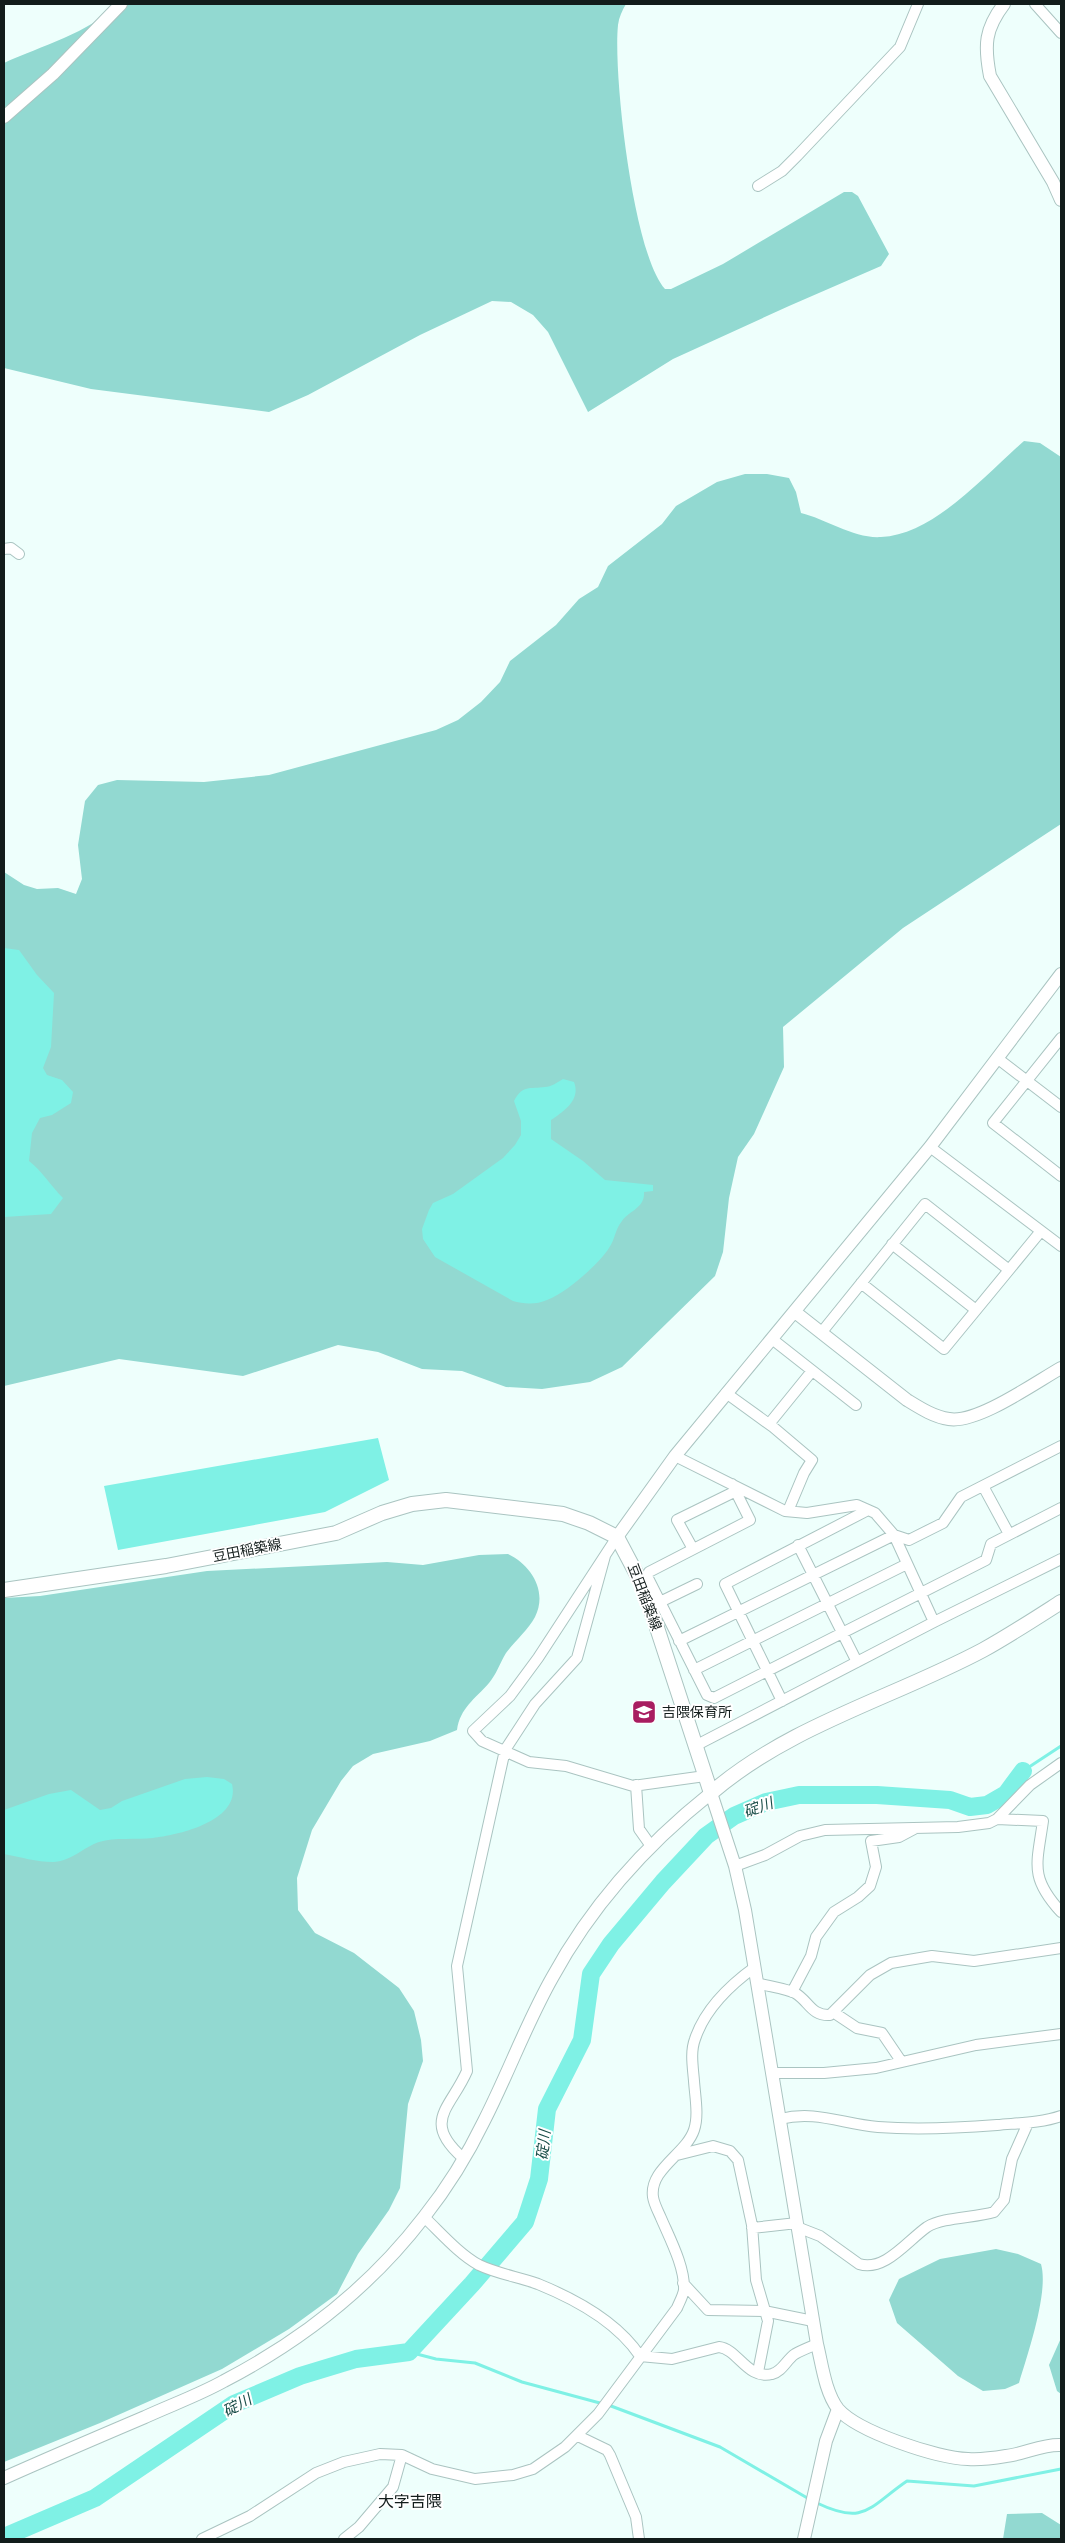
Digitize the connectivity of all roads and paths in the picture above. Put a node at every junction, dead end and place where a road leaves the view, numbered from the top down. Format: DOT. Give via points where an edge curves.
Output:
graph roads {
  1 [pos="121,4"];
  2 [pos="918,4"];
  3 [pos="1004,4"];
  4 [pos="1035,4"];
  5 [pos="1061,33"];
  6 [pos="4,117"];
  7 [pos="758,186"];
  8 [pos="1061,200"];
  9 [pos="4,549"];
  10 [pos="19,554"];
  11 [pos="1061,974"];
  12 [pos="1061,1039"];
  13 [pos="997,1058"];
  14 [pos="1026,1080"];
  15 [pos="1061,1107"];
  16 [pos="930,1147"];
  17 [pos="1061,1176"];
  18 [pos="1041,1231"];
  19 [pos="892,1244"];
  20 [pos="1061,1246"];
  21 [pos="1009,1270"];
  22 [pos="861,1283"];
  23 [pos="976,1310"];
  24 [pos="795,1312"];
  25 [pos="821,1333"];
  26 [pos="772,1339"];
  27 [pos="1061,1368"];
  28 [pos="812,1372"];
  29 [pos="726,1393"];
  30 [pos="856,1405"];
  31 [pos="770,1424"];
  32 [pos="1061,1446"];
  33 [pos="675,1456"];
  34 [pos="983,1486"];
  35 [pos="734,1488"];
  36 [pos="1061,1508"];
  37 [pos="868,1510"];
  38 [pos="788,1511"];
  39 [pos="1008,1534"];
  40 [pos="617,1536"];
  41 [pos="894,1536"];
  42 [pos="798,1545"];
  43 [pos="693,1549"];
  44 [pos="605,1556"];
  45 [pos="1061,1559"];
  46 [pos="907,1564"];
  47 [pos="813,1574"];
  48 [pos="643,1576"];
  49 [pos="697,1584"];
  50 [pos="4,1590"];
  51 [pos="920,1594"];
  52 [pos="660,1602"];
  53 [pos="1061,1602"];
  54 [pos="828,1603"];
  55 [pos="738,1612"];
  56 [pos="934,1622"];
  57 [pos="842,1632"];
  58 [pos="679,1641"];
  59 [pos="753,1641"];
  60 [pos="857,1662"];
  61 [pos="694,1670"];
  62 [pos="767,1670"];
  63 [pos="782,1701"];
  64 [pos="695,1746"];
  65 [pos="505,1750"];
  66 [pos="1061,1764"];
  67 [pos="705,1776"];
  68 [pos="636,1785"];
  69 [pos="711,1793"];
  70 [pos="997,1819"];
  71 [pos="916,1828"];
  72 [pos="651,1846"];
  73 [pos="735,1866"];
  74 [pos="1061,1912"];
  75 [pos="1061,1948"];
  76 [pos="755,1967"];
  77 [pos="757,1983"];
  78 [pos="792,1992"];
  79 [pos="833,2012"];
  80 [pos="1061,2034"];
  81 [pos="901,2061"];
  82 [pos="772,2073"];
  83 [pos="1061,2116"];
  84 [pos="780,2119"];
  85 [pos="1028,2123"];
  86 [pos="675,2155"];
  87 [pos="463,2158"];
  88 [pos="424,2217"];
  89 [pos="797,2225"];
  90 [pos="752,2228"];
  91 [pos="683,2283"];
  92 [pos="766,2312"];
  93 [pos="813,2321"];
  94 [pos="817,2344"];
  95 [pos="640,2356"];
  96 [pos="758,2372"];
  97 [pos="838,2408"];
  98 [pos="578,2436"];
  99 [pos="1061,2445"];
  100 [pos="402,2455"];
  101 [pos="4,2478"];
  102 [pos="202,2539"];
  103 [pos="344,2539"];
  104 [pos="639,2539"];
  105 [pos="804,2539"];
  1 -- 6 [label="street"];
  2 -- 7 [label="street" via="900,46 797,156"];
  3 -- 8 [label="street" via="993,18 986,37 990,76"];
  4 -- 5 [label="street"];
  9 -- 10 [label="street" via="11,548"];
  11 -- 13 [label="street"];
  12 -- 14 [label="street"];
  13 -- 14 [label="street"];
  13 -- 16 [label="street"];
  14 -- 15 [label="street"];
  14 -- 17 [label="street" via="993,1123"];
  16 -- 18 [label="street"];
  16 -- 24 [label="street"];
  18 -- 20 [label="street"];
  18 -- 21 [label="street"];
  19 -- 21 [label="street" via="925,1204"];
  19 -- 22 [label="street"];
  19 -- 23 [label="street"];
  21 -- 23 [label="street"];
  22 -- 23 [label="street" via="944,1349"];
  22 -- 25 [label="street"];
  24 -- 25 [label="street"];
  24 -- 26 [label="street"];
  25 -- 27 [label="street" via="907,1400 950,1420 978,1415"];
  26 -- 28 [label="street"];
  26 -- 29 [label="street"];
  28 -- 30 [label="street"];
  28 -- 31 [label="street"];
  29 -- 31 [label="street"];
  29 -- 33 [label="street"];
  31 -- 38 [label="street" via="812,1460"];
  32 -- 34 [label="street"];
  33 -- 35 [label="street"];
  33 -- 40 [label="street"];
  34 -- 39 [label="street"];
  34 -- 41 [label="street" via="960,1497 937,1528 909,1540"];
  35 -- 38 [label="street"];
  35 -- 43 [label="street" via="677,1520"];
  35 -- 43 [label="street" via="750,1520"];
  36 -- 39 [label="street"];
  37 -- 38 [label="street" via="857,1505 807,1513"];
  37 -- 41 [label="street"];
  37 -- 42 [label="street"];
  39 -- 51 [label="street" via="991,1544 986,1560"];
  40 -- 44 [label="street"];
  40 -- 48 [label="main road, 豆田稲築線"];
  40 -- 50 [label="main road, 豆田稲築線" via="563,1514 446,1500 412,1504 382,1513 336,1533 166,1566"];
  41 -- 46 [label="street"];
  41 -- 47 [label="street"];
  42 -- 47 [label="street"];
  42 -- 55 [label="street" via="725,1584"];
  43 -- 48 [label="street"];
  44 -- 65 [label="street" via="577,1658 535,1704"];
  44 -- 65 [label="street" via="510,1696 473,1731 482,1741"];
  45 -- 56 [label="street"];
  46 -- 51 [label="street"];
  46 -- 54 [label="street"];
  47 -- 54 [label="street"];
  47 -- 55 [label="street"];
  48 -- 52 [label="street"];
  48 -- 64 [label="main road, 豆田稲築線"];
  49 -- 52 [label="street"];
  51 -- 56 [label="street"];
  51 -- 57 [label="street"];
  52 -- 58 [label="street"];
  53 -- 69 [label="main road" via="982,1650 802,1733 729,1777"];
  54 -- 57 [label="street"];
  54 -- 59 [label="street"];
  55 -- 58 [label="street"];
  55 -- 59 [label="street"];
  56 -- 60 [label="street"];
  57 -- 60 [label="street"];
  57 -- 62 [label="street"];
  58 -- 61 [label="street"];
  59 -- 61 [label="street"];
  59 -- 62 [label="street"];
  60 -- 63 [label="street"];
  61 -- 62 [label="street" via="707,1694 714,1698"];
  62 -- 63 [label="street"];
  63 -- 64 [label="street"];
  64 -- 67 [label="main road, 豆田稲築線"];
  65 -- 68 [label="street" via="529,1762 566,1766"];
  65 -- 87 [label="street" via="457,1966 467,2071 441,2116 446,2138"];
  66 -- 70 [label="street" via="1030,1785"];
  67 -- 68 [label="street"];
  67 -- 69 [label="main road, 豆田稲築線"];
  68 -- 72 [label="street" via="638,1829"];
  69 -- 72 [label="street"];
  69 -- 73 [label="street"];
  70 -- 71 [label="street" via="958,1827"];
  70 -- 74 [label="street" via="1043,1821 1036,1870 1039,1883"];
  71 -- 73 [label="street" via="820,1831 800,1836 765,1855"];
  71 -- 78 [label="street" via="899,1836 871,1841 876,1866 870,1886 834,1912 816,1937 811,1956"];
  72 -- 87 [label="street" via="603,1901 573,1942"];
  73 -- 76 [label="street"];
  75 -- 79 [label="street" via="974,1962 932,1956 890,1963 870,1975"];
  76 -- 77 [label="street"];
  76 -- 86 [label="street" via="723,1995 695,2040 692,2055 696,2111 694,2130"];
  77 -- 78 [label="street"];
  77 -- 82 [label="street"];
  78 -- 79 [label="street" via="820,2015"];
  79 -- 81 [label="street" via="857,2028 882,2033"];
  80 -- 81 [label="street" via="976,2045"];
  81 -- 82 [label="street" via="851,2071"];
  82 -- 84 [label="street"];
  83 -- 85 [label="street"];
  84 -- 85 [label="street" via="812,2114 878,2127 953,2128"];
  84 -- 89 [label="street"];
  85 -- 89 [label="street" via="1012,2159 1004,2200 994,2212 934,2224 874,2266 859,2264 820,2236"];
  86 -- 90 [label="street" via="713,2146 722,2147 736,2156"];
  86 -- 91 [label="street" via="653,2186 653,2198"];
  87 -- 88 [label="street"];
  88 -- 95 [label="street" via="470,2260 496,2272 536,2283 583,2308 616,2328"];
  88 -- 101 [label="street" via="364,2284 325,2316 249,2368 222,2383"];
  89 -- 90 [label="street"];
  89 -- 93 [label="street"];
  90 -- 92 [label="street" via="756,2280"];
  91 -- 92 [label="street" via="708,2310"];
  91 -- 95 [label="street" via="684,2292 676,2308"];
  92 -- 93 [label="street"];
  92 -- 96 [label="street" via="767,2328"];
  93 -- 94 [label="street"];
  94 -- 96 [label="street" via="795,2354 777,2372"];
  94 -- 97 [label="street" via="826,2382"];
  95 -- 96 [label="street" via="672,2359 718,2347 726,2348 742,2364"];
  95 -- 98 [label="street"];
  97 -- 99 [label="street" via="865,2428 938,2455 968,2460"];
  97 -- 105 [label="street" via="826,2441"];
  98 -- 100 [label="street" via="549,2460 513,2476 475,2479 432,2469"];
  98 -- 104 [label="street" via="607,2450 610,2455 636,2517"];
  100 -- 102 [label="street" via="380,2454 344,2462 316,2473 250,2516"];
  100 -- 103 [label="street" via="393,2488 359,2527"];
}
